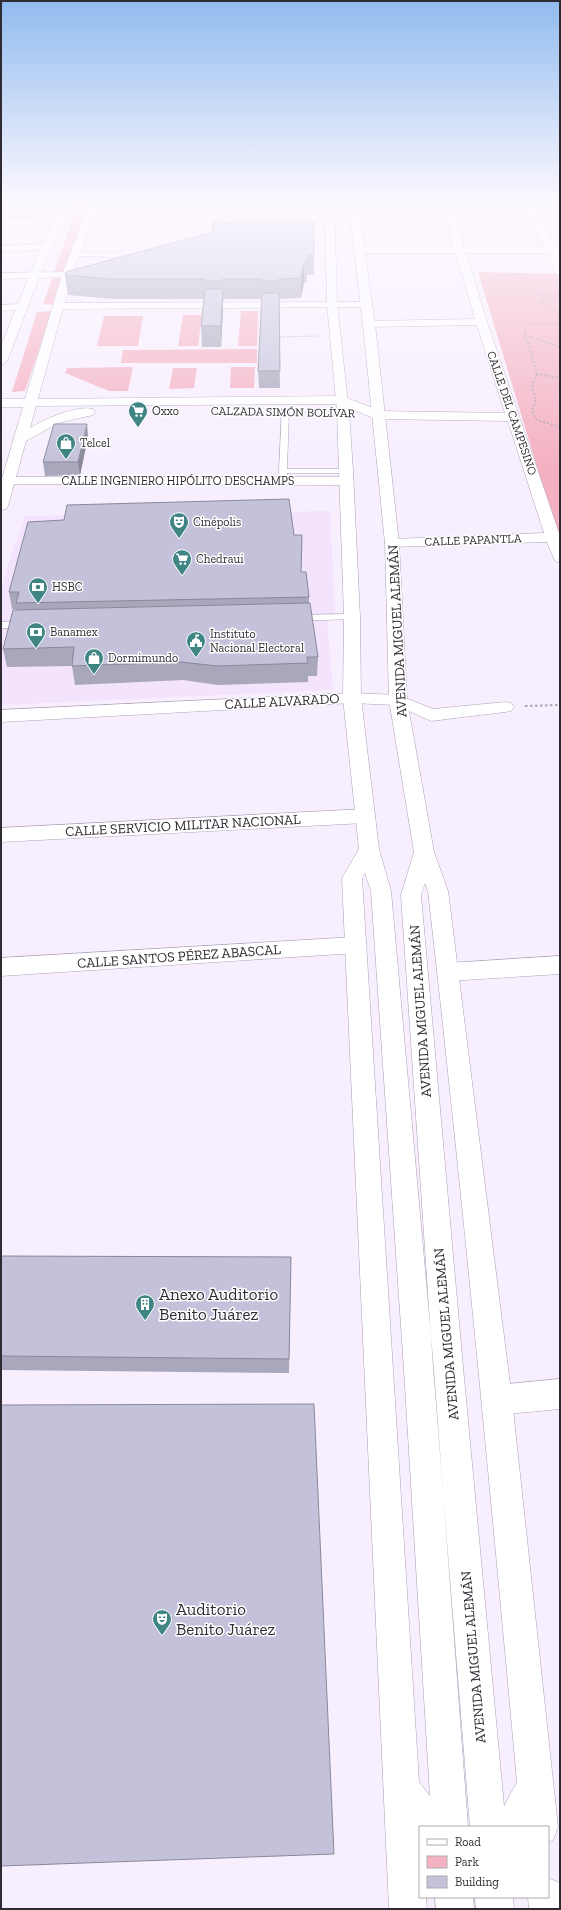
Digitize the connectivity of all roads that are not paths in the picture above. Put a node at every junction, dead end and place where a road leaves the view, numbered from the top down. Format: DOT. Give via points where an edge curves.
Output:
graph roads {
  1 [pos="30,288"];
  2 [pos="63,288"];
  3 [pos="336,288"];
  4 [pos="361,288"];
  5 [pos="471,288"];
  6 [pos="332,304"];
  7 [pos="365,305"];
  8 [pos="58,306"];
  9 [pos="22,307"];
  10 [pos="1,308"];
  11 [pos="481,322"];
  12 [pos="369,324"];
  13 [pos="4,350"];
  14 [pos="1,361"];
  15 [pos="41,367"];
  16 [pos="116,402"];
  17 [pos="1,403"];
  18 [pos="343,405"];
  19 [pos="30,407"];
  20 [pos="285,411"];
  21 [pos="1,412"];
  22 [pos="92,412"];
  23 [pos="378,415"];
  24 [pos="514,417"];
  25 [pos="22,438"];
  26 [pos="283,476"];
  27 [pos="346,476"];
  28 [pos="9,481"];
  29 [pos="1,506"];
  30 [pos="553,537"];
  31 [pos="392,543"];
  32 [pos="560,558"];
  33 [pos="352,617"];
  34 [pos="281,619"];
  35 [pos="41,624"];
  36 [pos="1,625"];
  37 [pos="352,698"];
  38 [pos="398,700"];
  39 [pos="505,707"];
  40 [pos="1,716"];
  41 [pos="365,816"];
  42 [pos="1,835"];
  43 [pos="369,849"];
  44 [pos="424,852"];
  45 [pos="356,945"];
  46 [pos="560,965"];
  47 [pos="1,967"];
  48 [pos="448,972"];
  49 [pos="434,1369"];
  50 [pos="560,1394"];
  51 [pos="497,1400"];
  52 [pos="536,1784"];
  53 [pos="402,1789"];
  54 [pos="429,1826"];
  55 [pos="450,1826"];
  56 [pos="488,1826"];
  57 [pos="514,1826"];
  58 [pos="540,1826"];
  59 [pos="454,1898"];
  60 [pos="494,1898"];
  61 [pos="547,1898"];
  62 [pos="408,1909"];
  63 [pos="455,1909"];
  64 [pos="495,1909"];
  65 [pos="548,1909"];
  1 -- 9 [label="main road"];
  2 -- 8 [label="main road"];
  3 -- 6 [label="main road, AVENIDA MIGUEL ALEMÁN"];
  4 -- 7 [label="main road, AVENIDA MIGUEL ALEMÁN"];
  5 -- 11 [label="main road, CALLE DEL CAMPESINO"];
  6 -- 7 [label="main road"];
  6 -- 8 [label="main road"];
  6 -- 18 [label="main road, AVENIDA MIGUEL ALEMÁN"];
  7 -- 12 [label="main road, AVENIDA MIGUEL ALEMÁN"];
  8 -- 15 [label="main road"];
  9 -- 10 [label="main road"];
  9 -- 13 [label="main road"];
  11 -- 12 [label="main road"];
  11 -- 24 [label="main road, CALLE DEL CAMPESINO"];
  12 -- 23 [label="main road, AVENIDA MIGUEL ALEMÁN"];
  13 -- 14 [label="main road"];
  15 -- 16 [label="main road" via="52,385 74,396"];
  15 -- 19 [label="main road"];
  16 -- 18 [label="main road, CALZADA SIMÓN BOLÍVAR"];
  16 -- 19 [label="main road, CALZADA SIMÓN BOLÍVAR"];
  17 -- 19 [label="main road, CALZADA SIMÓN BOLÍVAR"];
  18 -- 20 [label="main road, CALZADA SIMÓN BOLÍVAR"];
  18 -- 23 [label="main road, CALZADA SIMÓN BOLÍVAR"];
  18 -- 27 [label="main road, AVENIDA MIGUEL ALEMÁN"];
  19 -- 21 [label="main road, CALZADA SIMÓN BOLÍVAR"];
  19 -- 22 [label="main road, CALZADA SIMÓN BOLÍVAR"];
  19 -- 25 [label="main road"];
  20 -- 22 [label="main road, CALZADA SIMÓN BOLÍVAR"];
  20 -- 26 [label="lane"];
  22 -- 25 [label="main road" via="66,415"];
  23 -- 24 [label="main road, CALZADA SIMÓN BOLÍVAR"];
  23 -- 31 [label="main road, AVENIDA MIGUEL ALEMÁN"];
  24 -- 30 [label="main road, CALLE DEL CAMPESINO"];
  25 -- 28 [label="main road"];
  26 -- 27 [label="main road, CALLE INGENIERO HIPÓLITO DESCHAMPS"];
  26 -- 28 [label="main road, CALLE INGENIERO HIPÓLITO DESCHAMPS"];
  27 -- 33 [label="main road, AVENIDA MIGUEL ALEMÁN"];
  28 -- 29 [label="main road"];
  30 -- 31 [label="main road, CALLE PAPANTLA"];
  30 -- 32 [label="main road, CALLE DEL CAMPESINO"];
  31 -- 38 [label="main road, AVENIDA MIGUEL ALEMÁN"];
  33 -- 34 [label="lane"];
  33 -- 37 [label="main road, AVENIDA MIGUEL ALEMÁN"];
  35 -- 36 [label="lane"];
  37 -- 38 [label="main road, CALLE ALVARADO"];
  37 -- 40 [label="main road, CALLE ALVARADO"];
  37 -- 41 [label="main road, AVENIDA MIGUEL ALEMÁN"];
  38 -- 39 [label="main road, CALLE ALVARADO" via="431,715"];
  38 -- 44 [label="main road, AVENIDA MIGUEL ALEMÁN"];
  41 -- 42 [label="main road, CALLE SERVICIO MILITAR NACIONAL"];
  41 -- 43 [label="main road, AVENIDA MIGUEL ALEMÁN"];
  43 -- 45 [label="main road" via="352,878"];
  43 -- 49 [label="main road, AVENIDA MIGUEL ALEMÁN" via="381,891"];
  44 -- 48 [label="main road" via="438,891"];
  44 -- 49 [label="main road, AVENIDA MIGUEL ALEMÁN" via="411,894"];
  45 -- 47 [label="main road, CALLE SANTOS PÉREZ ABASCAL"];
  45 -- 53 [label="main road"];
  46 -- 48 [label="main road"];
  48 -- 51 [label="main road"];
  49 -- 55 [label="main road, AVENIDA MIGUEL ALEMÁN"];
  49 -- 56 [label="main road, AVENIDA MIGUEL ALEMÁN"];
  50 -- 51 [label="main road"];
  51 -- 52 [label="main road"];
  52 -- 57 [label="main road"];
  52 -- 58 [label="main road"];
  53 -- 54 [label="main road"];
  53 -- 62 [label="main road"];
  59 -- 63 [label="main road"];
  60 -- 64 [label="main road"];
  61 -- 65 [label="main road"];
}
